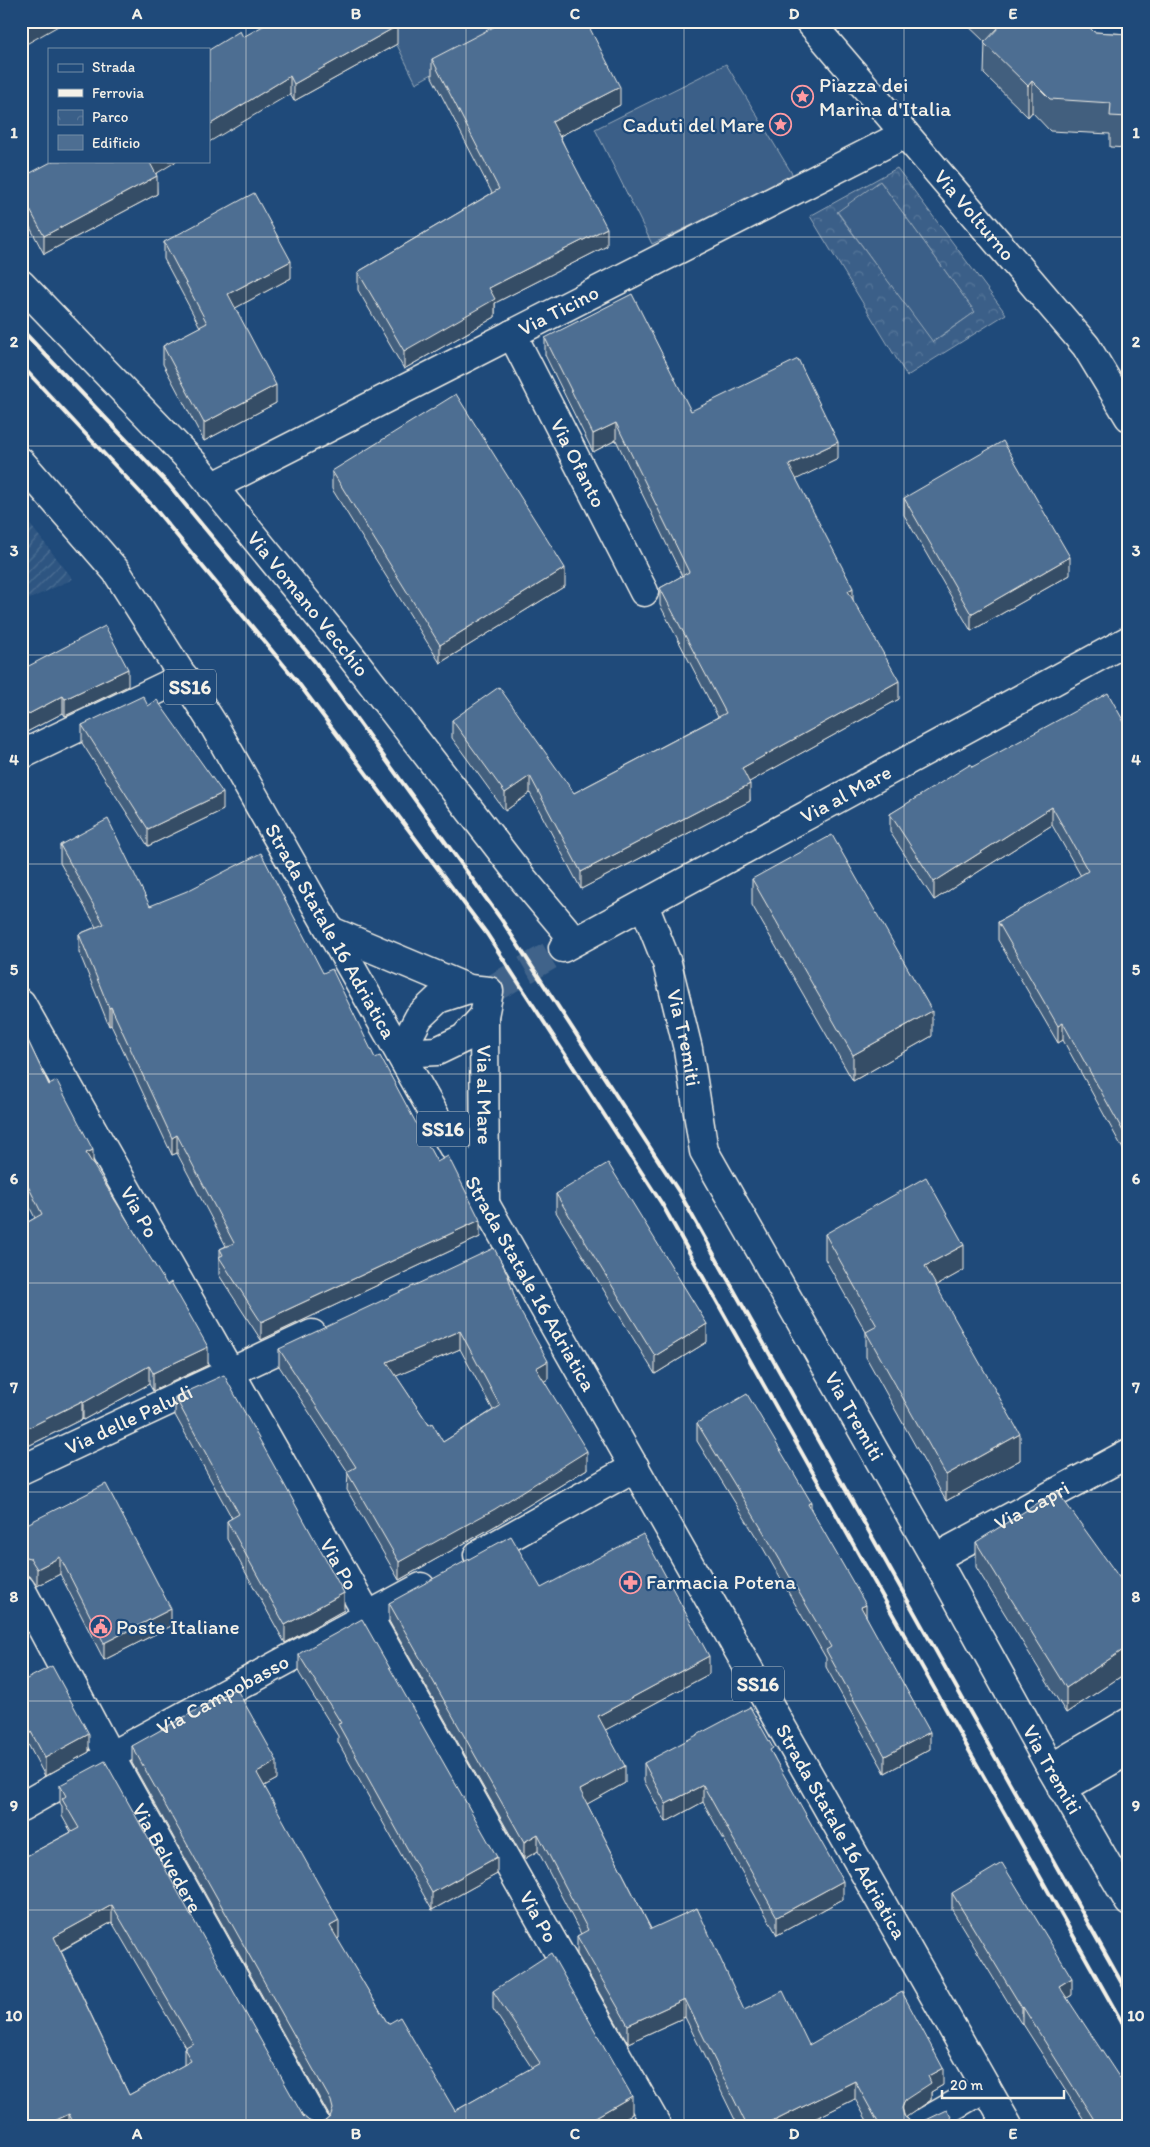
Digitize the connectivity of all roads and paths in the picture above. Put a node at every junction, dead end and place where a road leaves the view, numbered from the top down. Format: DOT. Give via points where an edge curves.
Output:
graph roads {
  1 [pos="809,21"];
  2 [pos="905,134"];
  3 [pos="21,284"];
  4 [pos="512,334"];
  5 [pos="1129,417"];
  6 [pos="21,462"];
  7 [pos="212,487"];
  8 [pos="644,592"];
  9 [pos="1129,640"];
  10 [pos="184,677"];
  11 [pos="21,755"];
  12 [pos="644,904"];
  13 [pos="331,931"];
  14 [pos="569,945"];
  15 [pos="468,989"];
  16 [pos="21,1003"];
  17 [pos="484,1016"];
  18 [pos="400,1053"];
  19 [pos="485,1204"];
  20 [pos="507,1242"];
  21 [pos="480,1254"];
  22 [pos="337,1322"];
  23 [pos="230,1372"];
  24 [pos="1129,1453"];
  25 [pos="635,1467"];
  26 [pos="21,1470"];
  27 [pos="935,1558"];
  28 [pos="21,1589"];
  29 [pos="368,1616"];
  30 [pos="1129,1722"];
  31 [pos="1129,1750"];
  32 [pos="110,1756"];
  33 [pos="1057,1779"];
  34 [pos="21,1807"];
  35 [pos="1129,1902"];
  36 [pos="986,2087"];
  37 [pos="317,2126"];
  38 [pos="657,2126"];
  39 [pos="918,2126"];
  40 [pos="1008,2126"];
  1 -- 2 [label="street, Via Volturno"];
  2 -- 4 [label="street, Via Ticino"];
  2 -- 5 [label="street, Via Volturno" via="1086,346"];
  3 -- 7 [label="street, Via Vomano Vecchio" via="196,466"];
  4 -- 7 [label="street, Via Ticino"];
  4 -- 8 [label="street, Via Ofanto"];
  6 -- 10 [label="street, Strada Statale 16 Adriatica / SS16" via="116,571"];
  7 -- 14 [label="street, Via Vomano Vecchio" via="343,646 524,879"];
  9 -- 12 [label="street, Via al Mare"];
  10 -- 11 [label="street"];
  10 -- 13 [label="street, Strada Statale 16 Adriatica / SS16"];
  12 -- 14 [label="street, Via al Mare"];
  12 -- 27 [label="street, Via Tremiti" via="667,963 688,1049 704,1151"];
  13 -- 15 [label="street, Via al Mare"];
  13 -- 18 [label="street, Strada Statale 16 Adriatica / SS16"];
  15 -- 17 [label="street, Via al Mare" via="489,991"];
  15 -- 18 [label="street" via="438,999 419,1016"];
  16 -- 23 [label="street, Via Po"];
  17 -- 18 [label="street, Via al Mare" via="464,1038 437,1051"];
  17 -- 19 [label="street, Via al Mare"];
  18 -- 19 [label="street, Strada Statale 16 Adriatica / SS16"];
  19 -- 20 [label="street, Strada Statale 16 Adriatica / SS16"];
  20 -- 21 [label="street"];
  20 -- 25 [label="street, Strada Statale 16 Adriatica / SS16"];
  22 -- 23 [label="street, Via delle Paludi"];
  23 -- 26 [label="street, Via delle Paludi"];
  23 -- 29 [label="street, Via Po"];
  24 -- 27 [label="street, Via Capri"];
  25 -- 29 [label="street, Via Campobasso"];
  25 -- 36 [label="street, Strada Statale 16 Adriatica / SS16"];
  27 -- 33 [label="street, Via Tremiti"];
  28 -- 32 [label="street, Via Belvedere"];
  29 -- 32 [label="street, Via Campobasso"];
  29 -- 38 [label="street, Via Po"];
  30 -- 33 [label="street"];
  31 -- 33 [label="street"];
  32 -- 34 [label="street, Via Campobasso"];
  32 -- 37 [label="street, Via Belvedere"];
  33 -- 35 [label="street, Via Tremiti"];
  36 -- 39 [label="street"];
  36 -- 40 [label="street, Strada Statale 16 Adriatica / SS16"];
}
